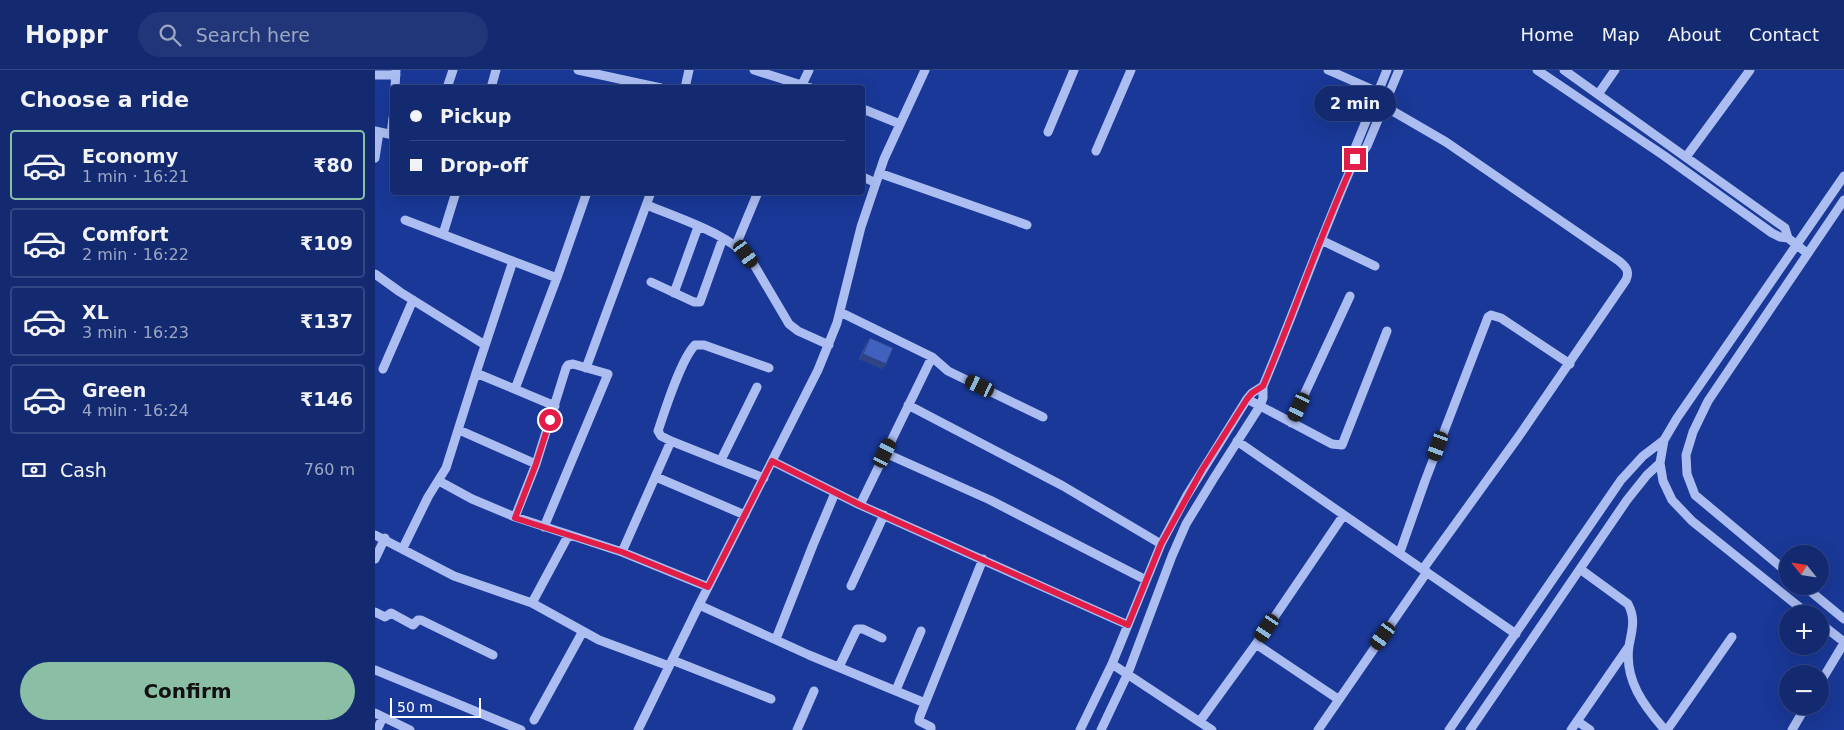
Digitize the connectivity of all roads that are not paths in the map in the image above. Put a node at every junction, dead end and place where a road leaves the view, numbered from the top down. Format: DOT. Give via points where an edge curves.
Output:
graph roads {
  1 [pos="453,70"];
  2 [pos="496,70"];
  3 [pos="578,70"];
  4 [pos="689,70"];
  5 [pos="754,70"];
  6 [pos="809,70"];
  7 [pos="925,70"];
  8 [pos="1074,70"];
  9 [pos="1131,70"];
  10 [pos="1328,70"];
  11 [pos="1387,70"];
  12 [pos="1399,70"];
  13 [pos="1537,70"];
  14 [pos="1564,70"];
  15 [pos="1615,70"];
  16 [pos="1750,70"];
  17 [pos="396,72"];
  18 [pos="622,74"];
  19 [pos="375,75"];
  20 [pos="395,85"];
  21 [pos="448,85"];
  22 [pos="492,85"];
  23 [pos="653,85"];
  24 [pos="686,85"];
  25 [pos="802,85"];
  26 [pos="805,85"];
  27 [pos="1378,92"];
  28 [pos="1599,94"];
  29 [pos="1384,106"];
  30 [pos="865,110"];
  31 [pos="900,124"];
  32 [pos="377,132"];
  33 [pos="1048,132"];
  34 [pos="390,135"];
  35 [pos="1095,151"];
  36 [pos="1686,157"];
  37 [pos="375,158"];
  38 [pos="1355,159"];
  39 [pos="1844,176"];
  40 [pos="865,177"];
  41 [pos="877,178"];
  42 [pos="455,195"];
  43 [pos="586,195"];
  44 [pos="650,195"];
  45 [pos="756,195"];
  46 [pos="1844,200"];
  47 [pos="647,205"];
  48 [pos="405,220"];
  49 [pos="1027,225"];
  50 [pos="698,227"];
  51 [pos="443,234"];
  52 [pos="723,238"];
  53 [pos="1787,238"];
  54 [pos="1321,240"];
  55 [pos="1796,244"];
  56 [pos="736,245"];
  57 [pos="1807,253"];
  58 [pos="513,261"];
  59 [pos="1375,266"];
  60 [pos="375,274"];
  61 [pos="557,278"];
  62 [pos="651,282"];
  63 [pos="674,293"];
  64 [pos="1350,296"];
  65 [pos="413,300"];
  66 [pos="840,312"];
  67 [pos="1387,331"];
  68 [pos="485,345"];
  69 [pos="829,345"];
  70 [pos="932,357"];
  71 [pos="1570,364"];
  72 [pos="586,368"];
  73 [pos="769,368"];
  74 [pos="383,369"];
  75 [pos="475,373"];
  76 [pos="1263,386"];
  77 [pos="757,387"];
  78 [pos="515,389"];
  79 [pos="1247,399"];
  80 [pos="908,405"];
  81 [pos="555,406"];
  82 [pos="1260,406"];
  83 [pos="1043,417"];
  84 [pos="1291,423"];
  85 [pos="459,430"];
  86 [pos="1664,440"];
  87 [pos="671,441"];
  88 [pos="1237,441"];
  89 [pos="885,453"];
  90 [pos="721,460"];
  91 [pos="772,461"];
  92 [pos="1660,463"];
  93 [pos="536,464"];
  94 [pos="1202,470"];
  95 [pos="656,477"];
  96 [pos="764,478"];
  97 [pos="1214,478"];
  98 [pos="439,481"];
  99 [pos="835,493"];
  100 [pos="1186,497"];
  101 [pos="1197,504"];
  102 [pos="860,505"];
  103 [pos="745,515"];
  104 [pos="884,515"];
  105 [pos="1343,516"];
  106 [pos="515,518"];
  107 [pos="544,527"];
  108 [pos="375,535"];
  109 [pos="568,536"];
  110 [pos="385,538"];
  111 [pos="1161,544"];
  112 [pos="403,548"];
  113 [pos="622,552"];
  114 [pos="1400,552"];
  115 [pos="375,559"];
  116 [pos="983,559"];
  117 [pos="1779,565"];
  118 [pos="1580,569"];
  119 [pos="1425,571"];
  120 [pos="1146,580"];
  121 [pos="851,586"];
  122 [pos="708,587"];
  123 [pos="1815,595"];
  124 [pos="532,603"];
  125 [pos="699,605"];
  126 [pos="1797,605"];
  127 [pos="375,612"];
  128 [pos="1844,619"];
  129 [pos="1128,625"];
  130 [pos="1829,630"];
  131 [pos="583,631"];
  132 [pos="921,631"];
  133 [pos="1516,634"];
  134 [pos="1732,637"];
  135 [pos="882,638"];
  136 [pos="776,639"];
  137 [pos="1844,643"];
  138 [pos="1256,644"];
  139 [pos="1629,646"];
  140 [pos="493,655"];
  141 [pos="671,663"];
  142 [pos="1112,664"];
  143 [pos="839,667"];
  144 [pos="1829,668"];
  145 [pos="376,673"];
  146 [pos="1128,674"];
  147 [pos="897,690"];
  148 [pos="814,691"];
  149 [pos="771,699"];
  150 [pos="1338,699"];
  151 [pos="925,703"];
  152 [pos="379,715"];
  153 [pos="1801,715"];
  154 [pos="534,720"];
  155 [pos="1199,721"];
  156 [pos="1577,721"];
  157 [pos="377,730"];
  158 [pos="410,730"];
  159 [pos="521,730"];
  160 [pos="638,730"];
  161 [pos="797,730"];
  162 [pos="931,730"];
  163 [pos="1080,730"];
  164 [pos="1101,730"];
  165 [pos="1212,730"];
  166 [pos="1318,730"];
  167 [pos="1449,730"];
  168 [pos="1470,730"];
  169 [pos="1571,730"];
  170 [pos="1590,730"];
  171 [pos="1666,730"];
  172 [pos="1792,730"];
  1 -- 21 [label="street"];
  2 -- 22 [label="street"];
  3 -- 18 [label="street"];
  4 -- 24 [label="street"];
  5 -- 25 [label="street"];
  6 -- 26 [label="street"];
  7 -- 31 [label="street"];
  8 -- 33 [label="street"];
  9 -- 35 [label="street"];
  10 -- 27 [label="street"];
  11 -- 27 [label="street"];
  12 -- 29 [label="street"];
  13 -- 53 [label="street" via="1663,155 1771,234"];
  14 -- 28 [label="street"];
  15 -- 28 [label="street"];
  16 -- 36 [label="street"];
  17 -- 19 [label="street"];
  17 -- 20 [label="street"];
  18 -- 23 [label="street"];
  27 -- 38 [label="street" via="1355,148"];
  28 -- 36 [label="street"];
  29 -- 38 [label="street" via="1365,150"];
  29 -- 71 [label="street" via="1471,158 1595,243 1627,269 1626,280"];
  30 -- 31 [label="street"];
  31 -- 41 [label="street"];
  32 -- 34 [label="street"];
  32 -- 37 [label="street"];
  36 -- 53 [label="street" via="1785,228"];
  38 -- 54 [label="street"];
  39 -- 55 [label="street"];
  40 -- 41 [label="street"];
  41 -- 49 [label="street"];
  41 -- 66 [label="street"];
  42 -- 51 [label="street"];
  43 -- 61 [label="street"];
  44 -- 47 [label="street"];
  45 -- 56 [label="street"];
  46 -- 57 [label="street"];
  47 -- 50 [label="street"];
  47 -- 72 [label="street"];
  48 -- 51 [label="street"];
  50 -- 52 [label="street"];
  50 -- 63 [label="street"];
  51 -- 58 [label="street"];
  52 -- 56 [label="street"];
  52 -- 63 [label="street" via="700,302"];
  53 -- 55 [label="street"];
  54 -- 59 [label="street"];
  54 -- 76 [label="street"];
  55 -- 57 [label="street"];
  55 -- 86 [label="street"];
  56 -- 69 [label="street" via="753,263 789,324"];
  57 -- 117 [label="street" via="1708,401 1686,454 1687,474 1695,495"];
  58 -- 61 [label="street"];
  58 -- 68 [label="street"];
  60 -- 65 [label="street"];
  61 -- 78 [label="street"];
  62 -- 63 [label="street"];
  64 -- 84 [label="street"];
  65 -- 68 [label="street"];
  65 -- 74 [label="street"];
  66 -- 69 [label="street"];
  66 -- 70 [label="street"];
  67 -- 84 [label="street" via="1342,445 1335,445"];
  68 -- 75 [label="street"];
  69 -- 91 [label="street"];
  70 -- 80 [label="street"];
  70 -- 83 [label="street" via="948,371"];
  71 -- 114 [label="street" via="1501,318 1488,317"];
  71 -- 119 [label="street"];
  72 -- 81 [label="street" via="568,365"];
  72 -- 107 [label="street" via="608,374"];
  73 -- 87 [label="street" via="704,345 695,345 671,393 658,431"];
  75 -- 78 [label="street"];
  75 -- 85 [label="street"];
  76 -- 79 [label="street"];
  76 -- 82 [label="street"];
  77 -- 90 [label="street"];
  78 -- 81 [label="street"];
  79 -- 82 [label="street"];
  79 -- 94 [label="street"];
  80 -- 89 [label="street"];
  80 -- 111 [label="street" via="1063,486"];
  81 -- 93 [label="street"];
  82 -- 84 [label="street"];
  82 -- 88 [label="street"];
  85 -- 93 [label="street"];
  85 -- 98 [label="street"];
  86 -- 92 [label="street"];
  86 -- 133 [label="street" via="1643,456 1621,480"];
  87 -- 90 [label="street"];
  87 -- 95 [label="street"];
  88 -- 97 [label="street"];
  88 -- 105 [label="street"];
  89 -- 102 [label="street"];
  89 -- 120 [label="street" via="990,500"];
  90 -- 96 [label="street"];
  91 -- 96 [label="street"];
  91 -- 99 [label="street"];
  92 -- 118 [label="street" via="1627,500"];
  92 -- 126 [label="street" via="1663,481 1672,500 1692,522"];
  93 -- 106 [label="street"];
  94 -- 97 [label="street"];
  94 -- 100 [label="street"];
  95 -- 103 [label="street"];
  95 -- 113 [label="street"];
  96 -- 103 [label="street"];
  97 -- 101 [label="street"];
  98 -- 106 [label="street"];
  98 -- 112 [label="street"];
  99 -- 102 [label="street"];
  99 -- 136 [label="street"];
  100 -- 101 [label="street"];
  100 -- 111 [label="street"];
  101 -- 146 [label="street" via="1172,556"];
  102 -- 104 [label="street"];
  103 -- 122 [label="street"];
  104 -- 116 [label="street"];
  104 -- 121 [label="street"];
  105 -- 114 [label="street"];
  105 -- 138 [label="street"];
  106 -- 107 [label="street"];
  107 -- 109 [label="street"];
  108 -- 110 [label="street"];
  109 -- 113 [label="street"];
  109 -- 124 [label="street"];
  110 -- 112 [label="street"];
  110 -- 115 [label="street"];
  111 -- 120 [label="street"];
  112 -- 124 [label="street" via="454,576"];
  113 -- 122 [label="street"];
  114 -- 119 [label="street"];
  116 -- 129 [label="street"];
  116 -- 151 [label="street"];
  118 -- 139 [label="street" via="1628,604 1634,620"];
  118 -- 168 [label="street"];
  119 -- 133 [label="street"];
  119 -- 150 [label="street"];
  120 -- 129 [label="street"];
  122 -- 125 [label="street"];
  123 -- 128 [label="street"];
  124 -- 131 [label="street"];
  125 -- 136 [label="street"];
  125 -- 141 [label="street"];
  127 -- 140 [label="street" via="385,617 391,613 413,625 421,620"];
  129 -- 142 [label="street"];
  130 -- 137 [label="street"];
  131 -- 141 [label="street" via="613,646"];
  131 -- 154 [label="street"];
  132 -- 147 [label="street"];
  133 -- 167 [label="street"];
  134 -- 171 [label="street"];
  135 -- 143 [label="street" via="857,629"];
  136 -- 143 [label="street"];
  137 -- 144 [label="street"];
  138 -- 150 [label="street"];
  138 -- 155 [label="street"];
  139 -- 156 [label="street"];
  139 -- 171 [label="street" via="1628,662 1636,692"];
  141 -- 149 [label="street"];
  141 -- 160 [label="street"];
  142 -- 146 [label="street"];
  142 -- 163 [label="street"];
  143 -- 147 [label="street"];
  145 -- 159 [label="street"];
  146 -- 155 [label="street"];
  146 -- 164 [label="street"];
  147 -- 151 [label="street"];
  148 -- 161 [label="street"];
  150 -- 166 [label="street"];
  151 -- 162 [label="street" via="919,721"];
  152 -- 157 [label="street"];
  152 -- 158 [label="street"];
  153 -- 172 [label="street"];
  155 -- 165 [label="street"];
  156 -- 169 [label="street"];
  156 -- 170 [label="street"];
}
